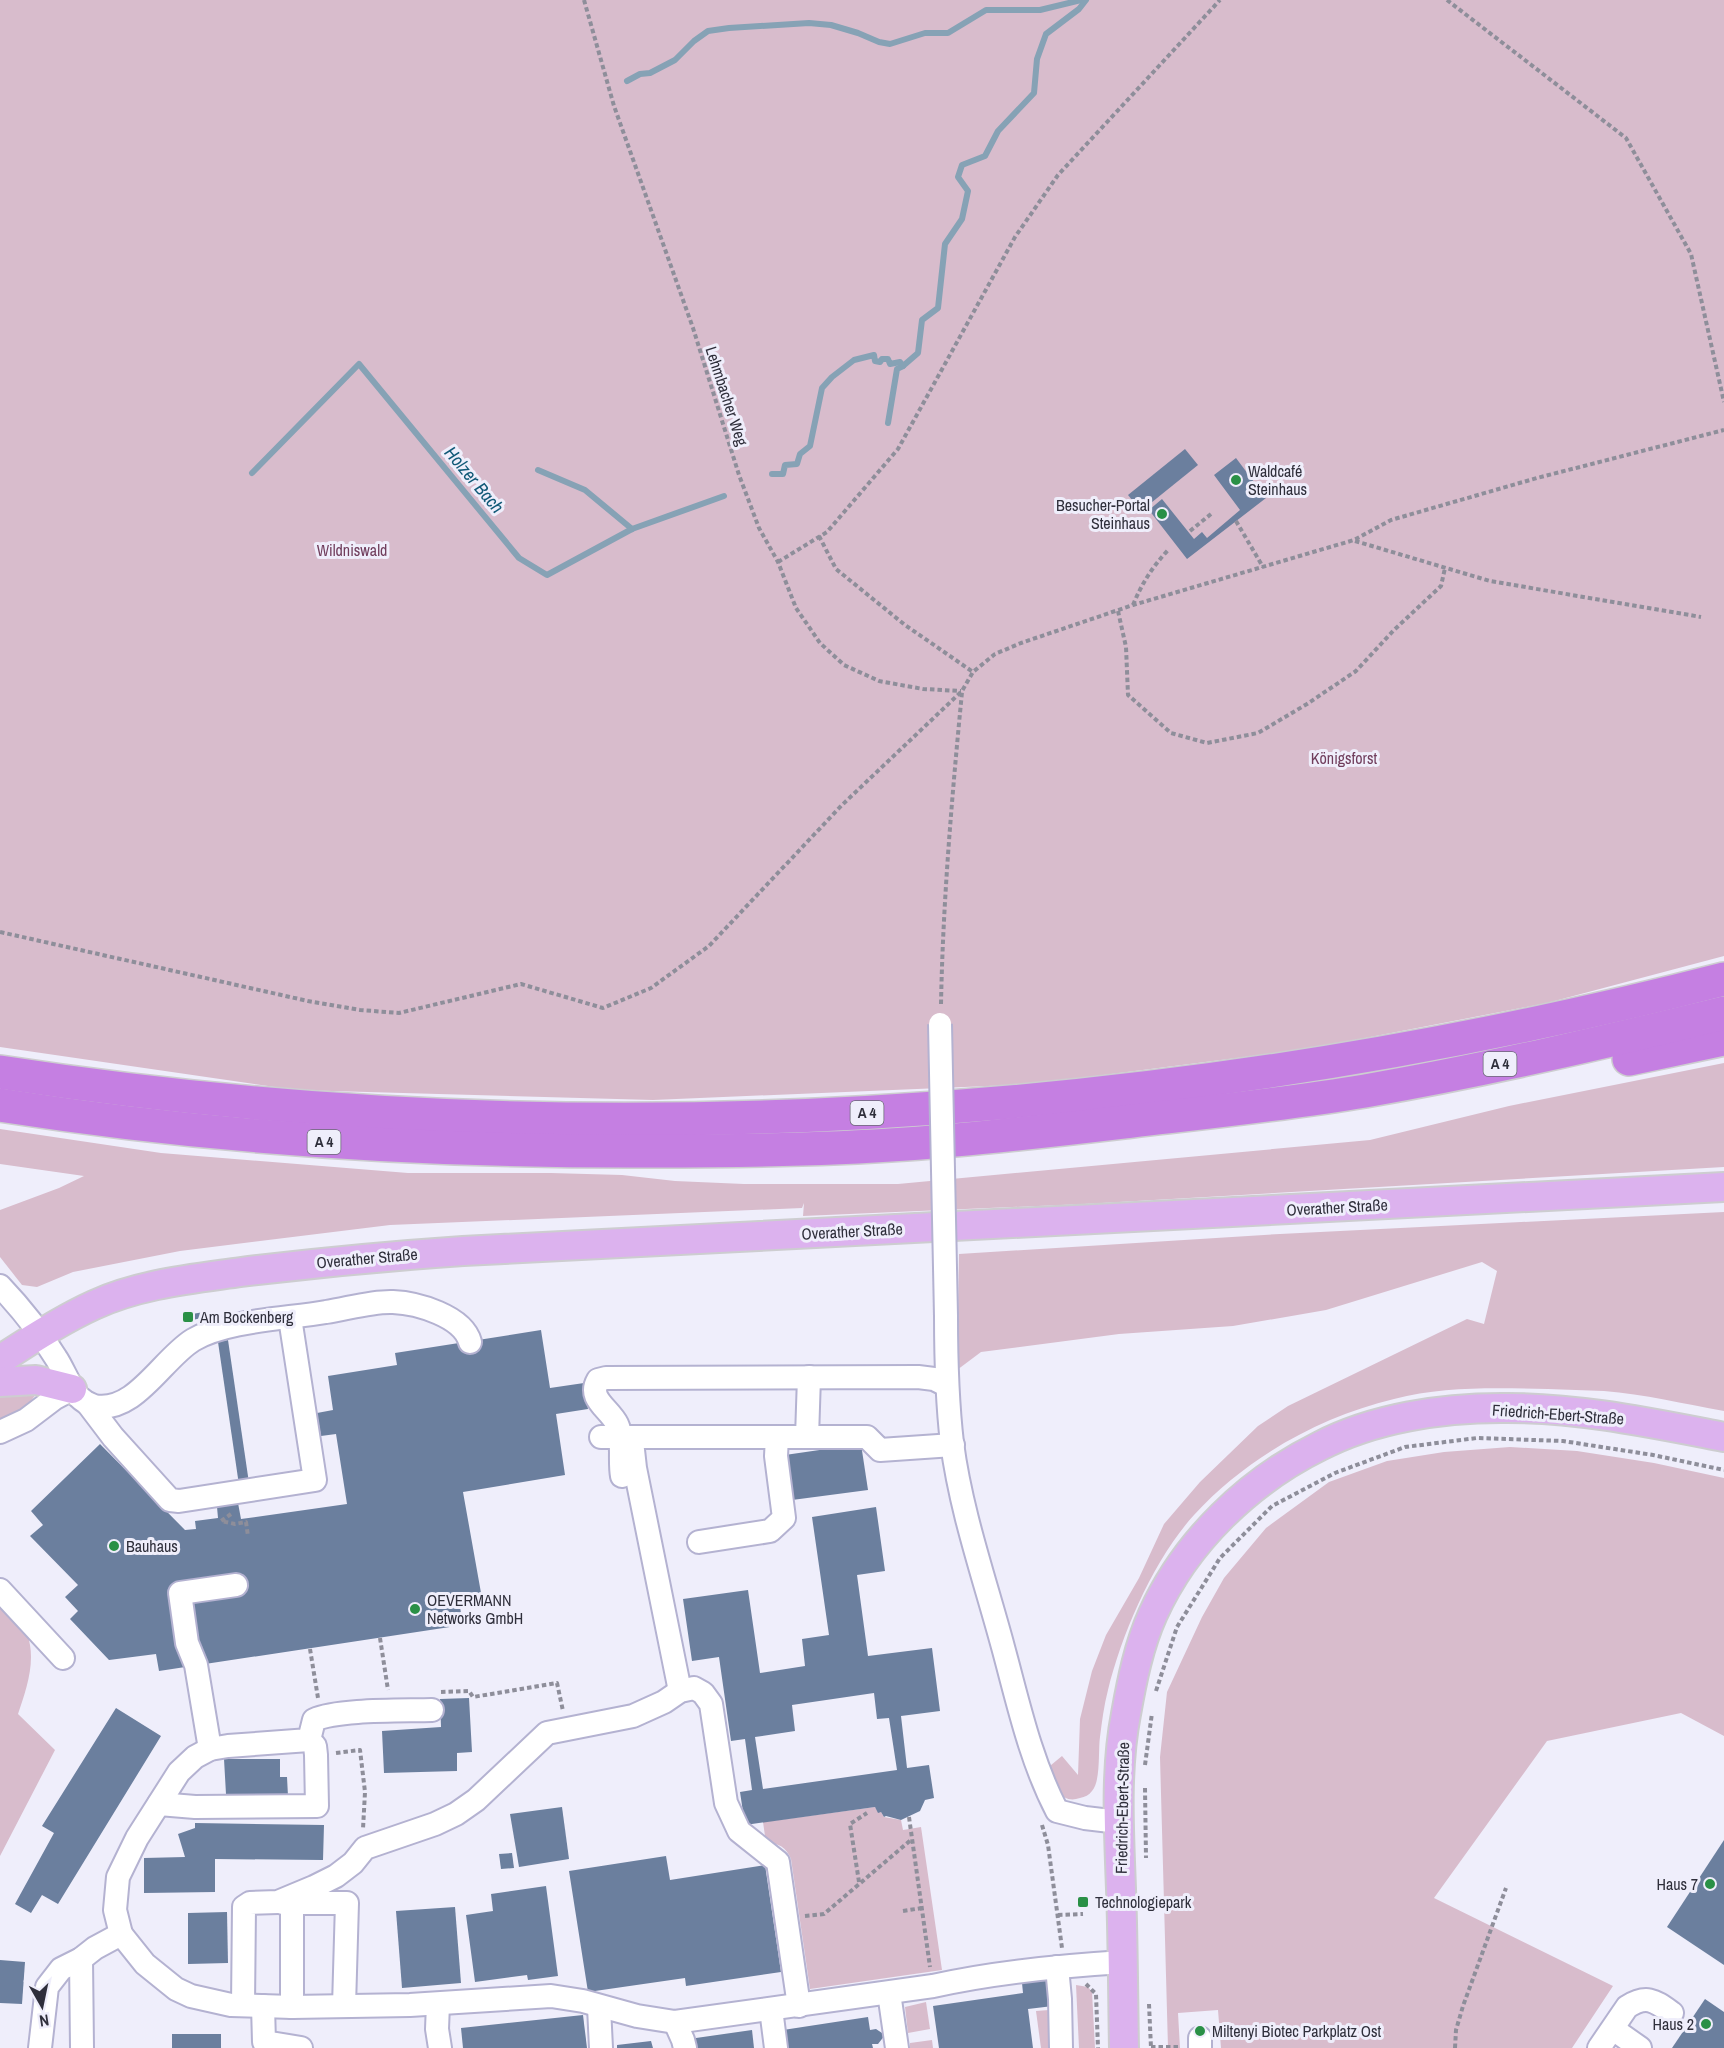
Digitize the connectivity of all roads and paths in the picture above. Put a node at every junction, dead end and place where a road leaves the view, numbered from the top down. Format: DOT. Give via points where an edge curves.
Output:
graph roads {
  1 [pos="584,0"];
  2 [pos="1220,0"];
  3 [pos="1447,0"];
  4 [pos="1724,402"];
  5 [pos="1724,430"];
  6 [pos="1211,514"];
  7 [pos="1236,521"];
  8 [pos="1190,531"];
  9 [pos="819,536"];
  10 [pos="1354,540"];
  11 [pos="1169,549"];
  12 [pos="778,562"];
  13 [pos="1263,567"];
  14 [pos="1445,568"];
  15 [pos="1133,606"];
  16 [pos="1118,610"];
  17 [pos="1701,617"];
  18 [pos="973,672"];
  19 [pos="962,691"];
  20 [pos="0,932"];
  21 [pos="1724,979"];
  22 [pos="1724,1013"];
  23 [pos="940,1024"];
  24 [pos="1724,1039"];
  25 [pos="0,1072"];
  26 [pos="0,1105"];
  27 [pos="1274,1105"];
  28 [pos="1724,1187"];
  29 [pos="0,1286"];
  30 [pos="290,1318"];
  31 [pos="41,1334"];
  32 [pos="470,1342"];
  33 [pos="0,1360"];
  34 [pos="809,1377"];
  35 [pos="0,1382"];
  36 [pos="946,1385"];
  37 [pos="80,1396"];
  38 [pos="0,1432"];
  39 [pos="617,1437"];
  40 [pos="777,1437"];
  41 [pos="807,1437"];
  42 [pos="1724,1437"];
  43 [pos="953,1445"];
  44 [pos="1724,1470"];
  45 [pos="622,1476"];
  46 [pos="235,1524"];
  47 [pos="248,1536"];
  48 [pos="699,1542"];
  49 [pos="236,1586"];
  50 [pos="0,1590"];
  51 [pos="380,1638"];
  52 [pos="310,1649"];
  53 [pos="63,1658"];
  54 [pos="680,1691"];
  55 [pos="1154,1697"];
  56 [pos="1153,1708"];
  57 [pos="432,1710"];
  58 [pos="391,1712"];
  59 [pos="321,1717"];
  60 [pos="567,1728"];
  61 [pos="309,1740"];
  62 [pos="210,1749"];
  63 [pos="344,1752"];
  64 [pos="1144,1774"];
  65 [pos="1144,1786"];
  66 [pos="159,1804"];
  67 [pos="867,1813"];
  68 [pos="909,1817"];
  69 [pos="1119,1822"];
  70 [pos="1041,1825"];
  71 [pos="363,1832"];
  72 [pos="912,1839"];
  73 [pos="1146,1867"];
  74 [pos="859,1883"];
  75 [pos="1506,1888"];
  76 [pos="285,1903"];
  77 [pos="922,1908"];
  78 [pos="903,1911"];
  79 [pos="1083,1914"];
  80 [pos="811,1915"];
  81 [pos="1058,1915"];
  82 [pos="121,1934"];
  83 [pos="81,1959"];
  84 [pos="1123,1962"];
  85 [pos="1060,1966"];
  86 [pos="933,1986"];
  87 [pos="889,1993"];
  88 [pos="1149,2001"];
  89 [pos="438,2004"];
  90 [pos="253,2006"];
  91 [pos="344,2006"];
  92 [pos="799,2006"];
  93 [pos="292,2007"];
  94 [pos="599,2007"];
  95 [pos="771,2009"];
  96 [pos="1672,2013"];
  97 [pos="675,2022"];
  98 [pos="1613,2029"];
  99 [pos="1200,2044"];
  100 [pos="40,2048"];
  101 [pos="82,2048"];
  102 [pos="301,2048"];
  103 [pos="440,2048"];
  104 [pos="601,2048"];
  105 [pos="672,2048"];
  106 [pos="684,2048"];
  107 [pos="776,2048"];
  108 [pos="897,2048"];
  109 [pos="1061,2048"];
  110 [pos="1098,2048"];
  111 [pos="1124,2048"];
  112 [pos="1151,2048"];
  113 [pos="1455,2048"];
  114 [pos="1599,2048"];
  115 [pos="1640,2048"];
  1 -- 12 [label="path, Lehmbacher Weg" via="614,106 693,328 739,474 759,528"];
  2 -- 9 [label="path" via="1058,175 1009,247 898,449"];
  3 -- 4 [label="path" via="1626,138 1691,254"];
  5 -- 10 [label="path" via="1390,520"];
  6 -- 8 [label="path"];
  7 -- 13 [label="path"];
  9 -- 12 [label="path"];
  9 -- 18 [label="path" via="836,569 905,625"];
  10 -- 13 [label="path"];
  10 -- 14 [label="path"];
  11 -- 15 [label="path" via="1141,585"];
  12 -- 19 [label="path, Lehmbacher Weg" via="806,624 844,665 879,681"];
  13 -- 15 [label="path"];
  14 -- 16 [label="path" via="1442,586 1356,671 1258,733 1207,743 1171,733 1128,695 1126,647"];
  14 -- 17 [label="path" via="1490,581"];
  15 -- 16 [label="path"];
  16 -- 18 [label="path" via="995,654"];
  18 -- 19 [label="path"];
  19 -- 20 [label="path" via="842,805 709,946 651,988 603,1008 521,984 399,1013 360,1010"];
  19 -- 23 [label="path" via="945,884"];
  21 -- 25 [label="highway, A 4" via="1455,1040 1266,1071 1082,1095 840,1114 649,1120 421,1114 173,1095"];
  22 -- 27 [label="highway, A 4" via="1460,1073"];
  23 -- 36 [label="street, bridge"];
  24 -- 27 [label="highway" via="1436,1095 1358,1103"];
  26 -- 27 [label="highway, A 4" via="180,1129 330,1143 608,1152 749,1152 902,1144"];
  28 -- 31 [label="main road, Overather Straße" via="378,1257 158,1286 95,1304"];
  29 -- 31 [label="street"];
  30 -- 32 [label="street" via="392,1302 437,1312 453,1320"];
  30 -- 37 [label="street" via="207,1333 191,1341 136,1394 120,1403 105,1406"];
  30 -- 37 [label="street" via="315,1480 170,1500"];
  31 -- 33 [label="main road, Overather Straße"];
  31 -- 37 [label="street"];
  34 -- 36 [label="street" via="918,1377"];
  34 -- 39 [label="street" via="598,1380 595,1396 617,1424"];
  34 -- 41 [label="street"];
  35 -- 37 [label="main road" via="36,1380"];
  36 -- 43 [label="street"];
  37 -- 38 [label="street" via="55,1398 26,1420"];
  39 -- 40 [label="street"];
  39 -- 45 [label="street"];
  39 -- 54 [label="street" via="635,1468"];
  40 -- 41 [label="street"];
  40 -- 48 [label="street" via="784,1518 770,1531"];
  41 -- 43 [label="street" via="867,1437 880,1450"];
  42 -- 69 [label="main road, Friedrich-Ebert-Straße" via="1589,1414 1468,1409 1362,1429 1322,1444 1290,1462 1212,1526 1184,1558 1154,1612 1141,1644 1125,1715"];
  43 -- 69 [label="street" via="1030,1748 1046,1789 1057,1811"];
  44 -- 55 [label="path" via="1563,1440 1477,1438 1405,1447 1335,1473 1272,1506 1220,1558 1177,1627"];
  46 -- 47 [label="path" via="246,1522"];
  49 -- 62 [label="street" via="180,1593"];
  50 -- 53 [label="street"];
  51 -- 58 [label="path"];
  52 -- 59 [label="path"];
  54 -- 60 [label="street" via="633,1716"];
  54 -- 92 [label="street" via="694,1688 711,1704 726,1803 739,1831 778,1862"];
  56 -- 64 [label="path"];
  57 -- 58 [label="street"];
  57 -- 60 [label="path" via="439,1692 469,1691 473,1697 556,1683"];
  58 -- 59 [label="street"];
  59 -- 61 [label="street" via="314,1720"];
  60 -- 76 [label="street" via="547,1733 456,1814 374,1843 336,1876"];
  61 -- 62 [label="street"];
  61 -- 66 [label="street" via="315,1746 317,1806"];
  62 -- 66 [label="street" via="195,1756 179,1772"];
  63 -- 71 [label="path" via="360,1750"];
  65 -- 73 [label="path"];
  66 -- 82 [label="street" via="118,1877 115,1910"];
  67 -- 74 [label="path" via="850,1824"];
  68 -- 72 [label="path"];
  69 -- 84 [label="main road, Friedrich-Ebert-Straße"];
  70 -- 81 [label="path" via="1048,1845"];
  72 -- 74 [label="path"];
  72 -- 77 [label="path"];
  74 -- 80 [label="path" via="824,1914"];
  75 -- 113 [label="path" via="1463,2006"];
  76 -- 90 [label="street" via="250,1903 244,1907"];
  76 -- 91 [label="street" via="347,1903"];
  76 -- 93 [label="street"];
  77 -- 78 [label="path"];
  77 -- 86 [label="path"];
  79 -- 81 [label="path"];
  81 -- 85 [label="path"];
  82 -- 83 [label="street"];
  82 -- 90 [label="street" via="145,1964 176,1989 206,2000"];
  83 -- 100 [label="street" via="61,1969 47,1987"];
  83 -- 101 [label="street"];
  84 -- 85 [label="street"];
  84 -- 111 [label="main road, Friedrich-Ebert-Straße"];
  85 -- 86 [label="street"];
  85 -- 109 [label="street"];
  85 -- 110 [label="path" via="1068,1981 1082,1981 1096,1994"];
  86 -- 87 [label="street"];
  87 -- 92 [label="street"];
  87 -- 108 [label="street"];
  88 -- 112 [label="path"];
  89 -- 91 [label="street"];
  89 -- 94 [label="street" via="551,1996"];
  89 -- 103 [label="street"];
  90 -- 93 [label="street"];
  90 -- 102 [label="street" via="264,2042"];
  91 -- 93 [label="street"];
  92 -- 95 [label="street"];
  94 -- 97 [label="street"];
  94 -- 104 [label="street"];
  95 -- 97 [label="street"];
  95 -- 107 [label="street"];
  96 -- 98 [label="street" via="1655,2001 1642,1999 1627,2007"];
  97 -- 105 [label="street"];
  97 -- 106 [label="street"];
  98 -- 114 [label="street"];
  98 -- 115 [label="street"];
  99 -- 112 [label="path"];
}
